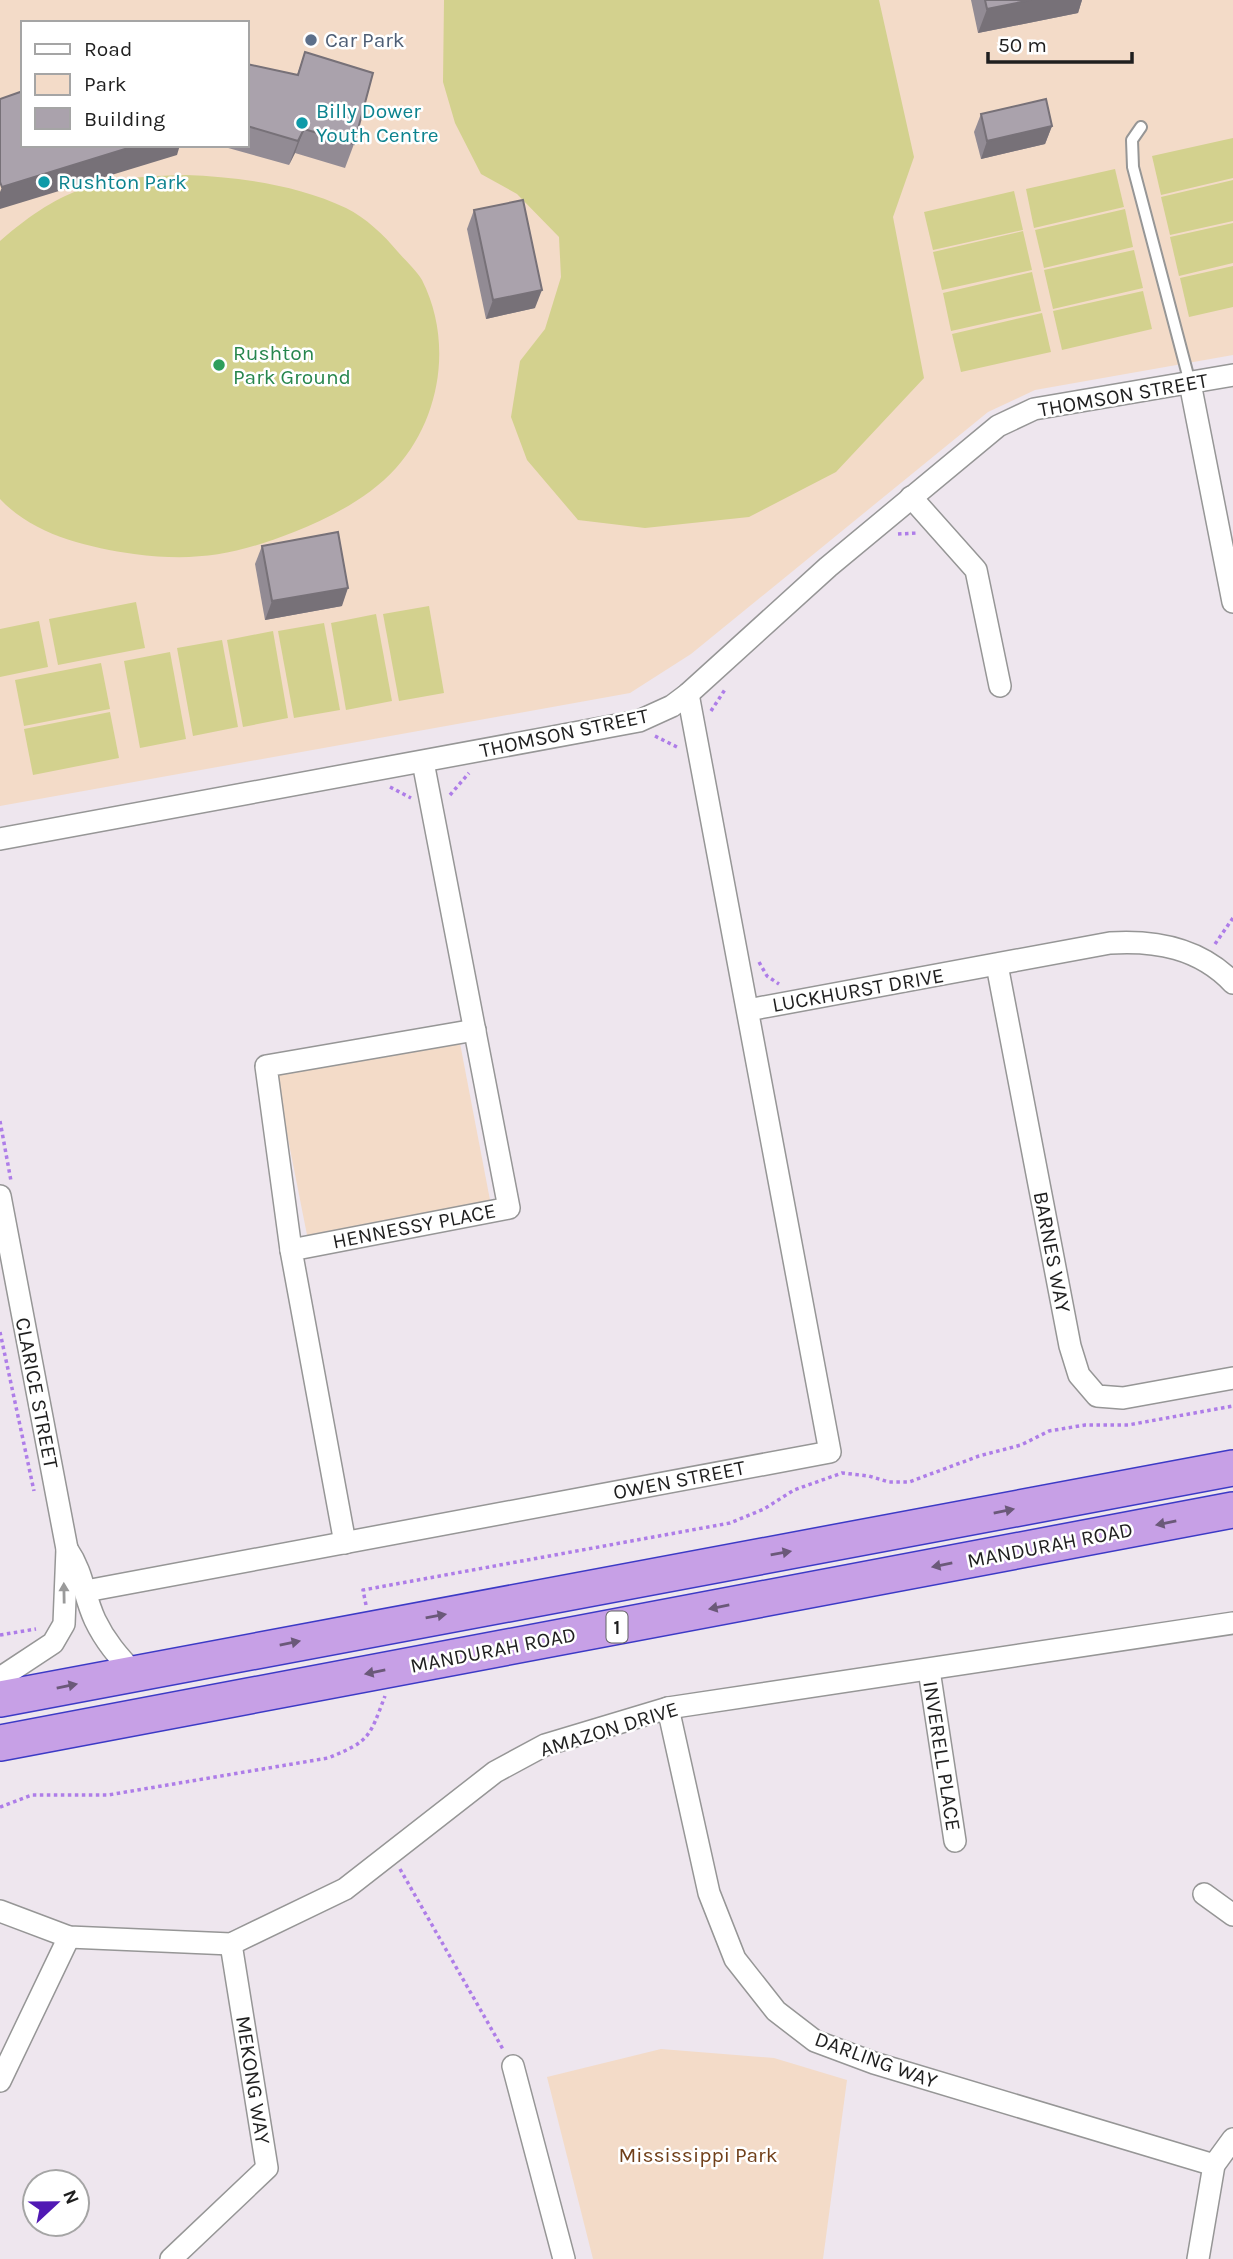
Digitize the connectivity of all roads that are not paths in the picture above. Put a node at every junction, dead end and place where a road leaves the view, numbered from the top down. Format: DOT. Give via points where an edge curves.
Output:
graph roads {
  1 [pos="1141,127"];
  2 [pos="1233,374"];
  3 [pos="1190,383"];
  4 [pos="911,498"];
  5 [pos="1233,602"];
  6 [pos="1000,686"];
  7 [pos="688,694"];
  8 [pos="423,762"];
  9 [pos="0,839"];
  10 [pos="997,965"];
  11 [pos="1233,984"];
  12 [pos="748,1010"];
  13 [pos="475,1030"];
  14 [pos="0,1196"];
  15 [pos="291,1250"];
  16 [pos="6,1261"];
  17 [pos="1233,1378"];
  18 [pos="1233,1468"];
  19 [pos="1233,1510"];
  20 [pos="345,1544"];
  21 [pos="67,1549"];
  22 [pos="86,1591"];
  23 [pos="1233,1623"];
  24 [pos="929,1670"];
  25 [pos="134,1673"];
  26 [pos="0,1678"];
  27 [pos="0,1699"];
  28 [pos="668,1709"];
  29 [pos="0,1742"];
  30 [pos="955,1841"];
  31 [pos="1204,1894"];
  32 [pos="0,1911"];
  33 [pos="1233,1915"];
  34 [pos="69,1937"];
  35 [pos="231,1944"];
  36 [pos="513,2066"];
  37 [pos="0,2081"];
  38 [pos="1233,2139"];
  39 [pos="1214,2165"];
  40 [pos="171,2259"];
  41 [pos="564,2259"];
  42 [pos="1198,2259"];
  1 -- 3 [label="lane" via="1132,140 1133,167"];
  2 -- 3 [label="street, THOMSON STREET"];
  3 -- 4 [label="street, THOMSON STREET" via="1034,409 988,433"];
  3 -- 5 [label="street"];
  4 -- 6 [label="street" via="976,570"];
  4 -- 7 [label="street, THOMSON STREET"];
  7 -- 8 [label="street, THOMSON STREET" via="639,721"];
  7 -- 12 [label="street, LUCKHURST DRIVE"];
  8 -- 9 [label="street, THOMSON STREET"];
  8 -- 13 [label="street, HENNESSY PLACE"];
  10 -- 11 [label="street, LUCKHURST DRIVE" via="1140,941 1168,945 1205,960"];
  10 -- 12 [label="street, LUCKHURST DRIVE"];
  10 -- 17 [label="street, BARNES WAY" via="1079,1375 1097,1396 1123,1398"];
  12 -- 20 [label="street, OWEN STREET" via="830,1452"];
  13 -- 15 [label="street" via="266,1066"];
  13 -- 15 [label="street, HENNESSY PLACE" via="509,1208"];
  14 -- 16 [label="street, CLARICE STREET"];
  15 -- 20 [label="street"];
  16 -- 21 [label="street, CLARICE STREET"];
  25 -- 18 [label="highway, MANDURAH ROAD / 1, one-way"];
  19 -- 29 [label="highway, MANDURAH ROAD / 1, one-way"];
  20 -- 22 [label="street, OWEN STREET"];
  21 -- 22 [label="street, CLARICE STREET" via="81,1570"];
  26 -- 21 [label="street, CLARICE STREET, one-way" via="59,1635 64,1624"];
  22 -- 25 [label="street, CLARICE STREET" via="111,1649"];
  23 -- 24 [label="street, AMAZON DRIVE"];
  24 -- 28 [label="street, AMAZON DRIVE"];
  24 -- 30 [label="street, INVERELL PLACE"];
  27 -- 25 [label="highway, MANDURAH ROAD / 1, one-way"];
  28 -- 35 [label="street, AMAZON DRIVE" via="545,1745 505,1766 345,1889"];
  28 -- 39 [label="street, DARLING WAY" via="709,1893 735,1959 776,2011 815,2041 874,2063"];
  31 -- 33 [label="street"];
  32 -- 34 [label="street, AMAZON DRIVE"];
  34 -- 35 [label="street, AMAZON DRIVE"];
  34 -- 37 [label="street"];
  35 -- 40 [label="street, MEKONG WAY" via="268,2168"];
  36 -- 41 [label="street"];
  38 -- 39 [label="street"];
  39 -- 42 [label="street"];
}
